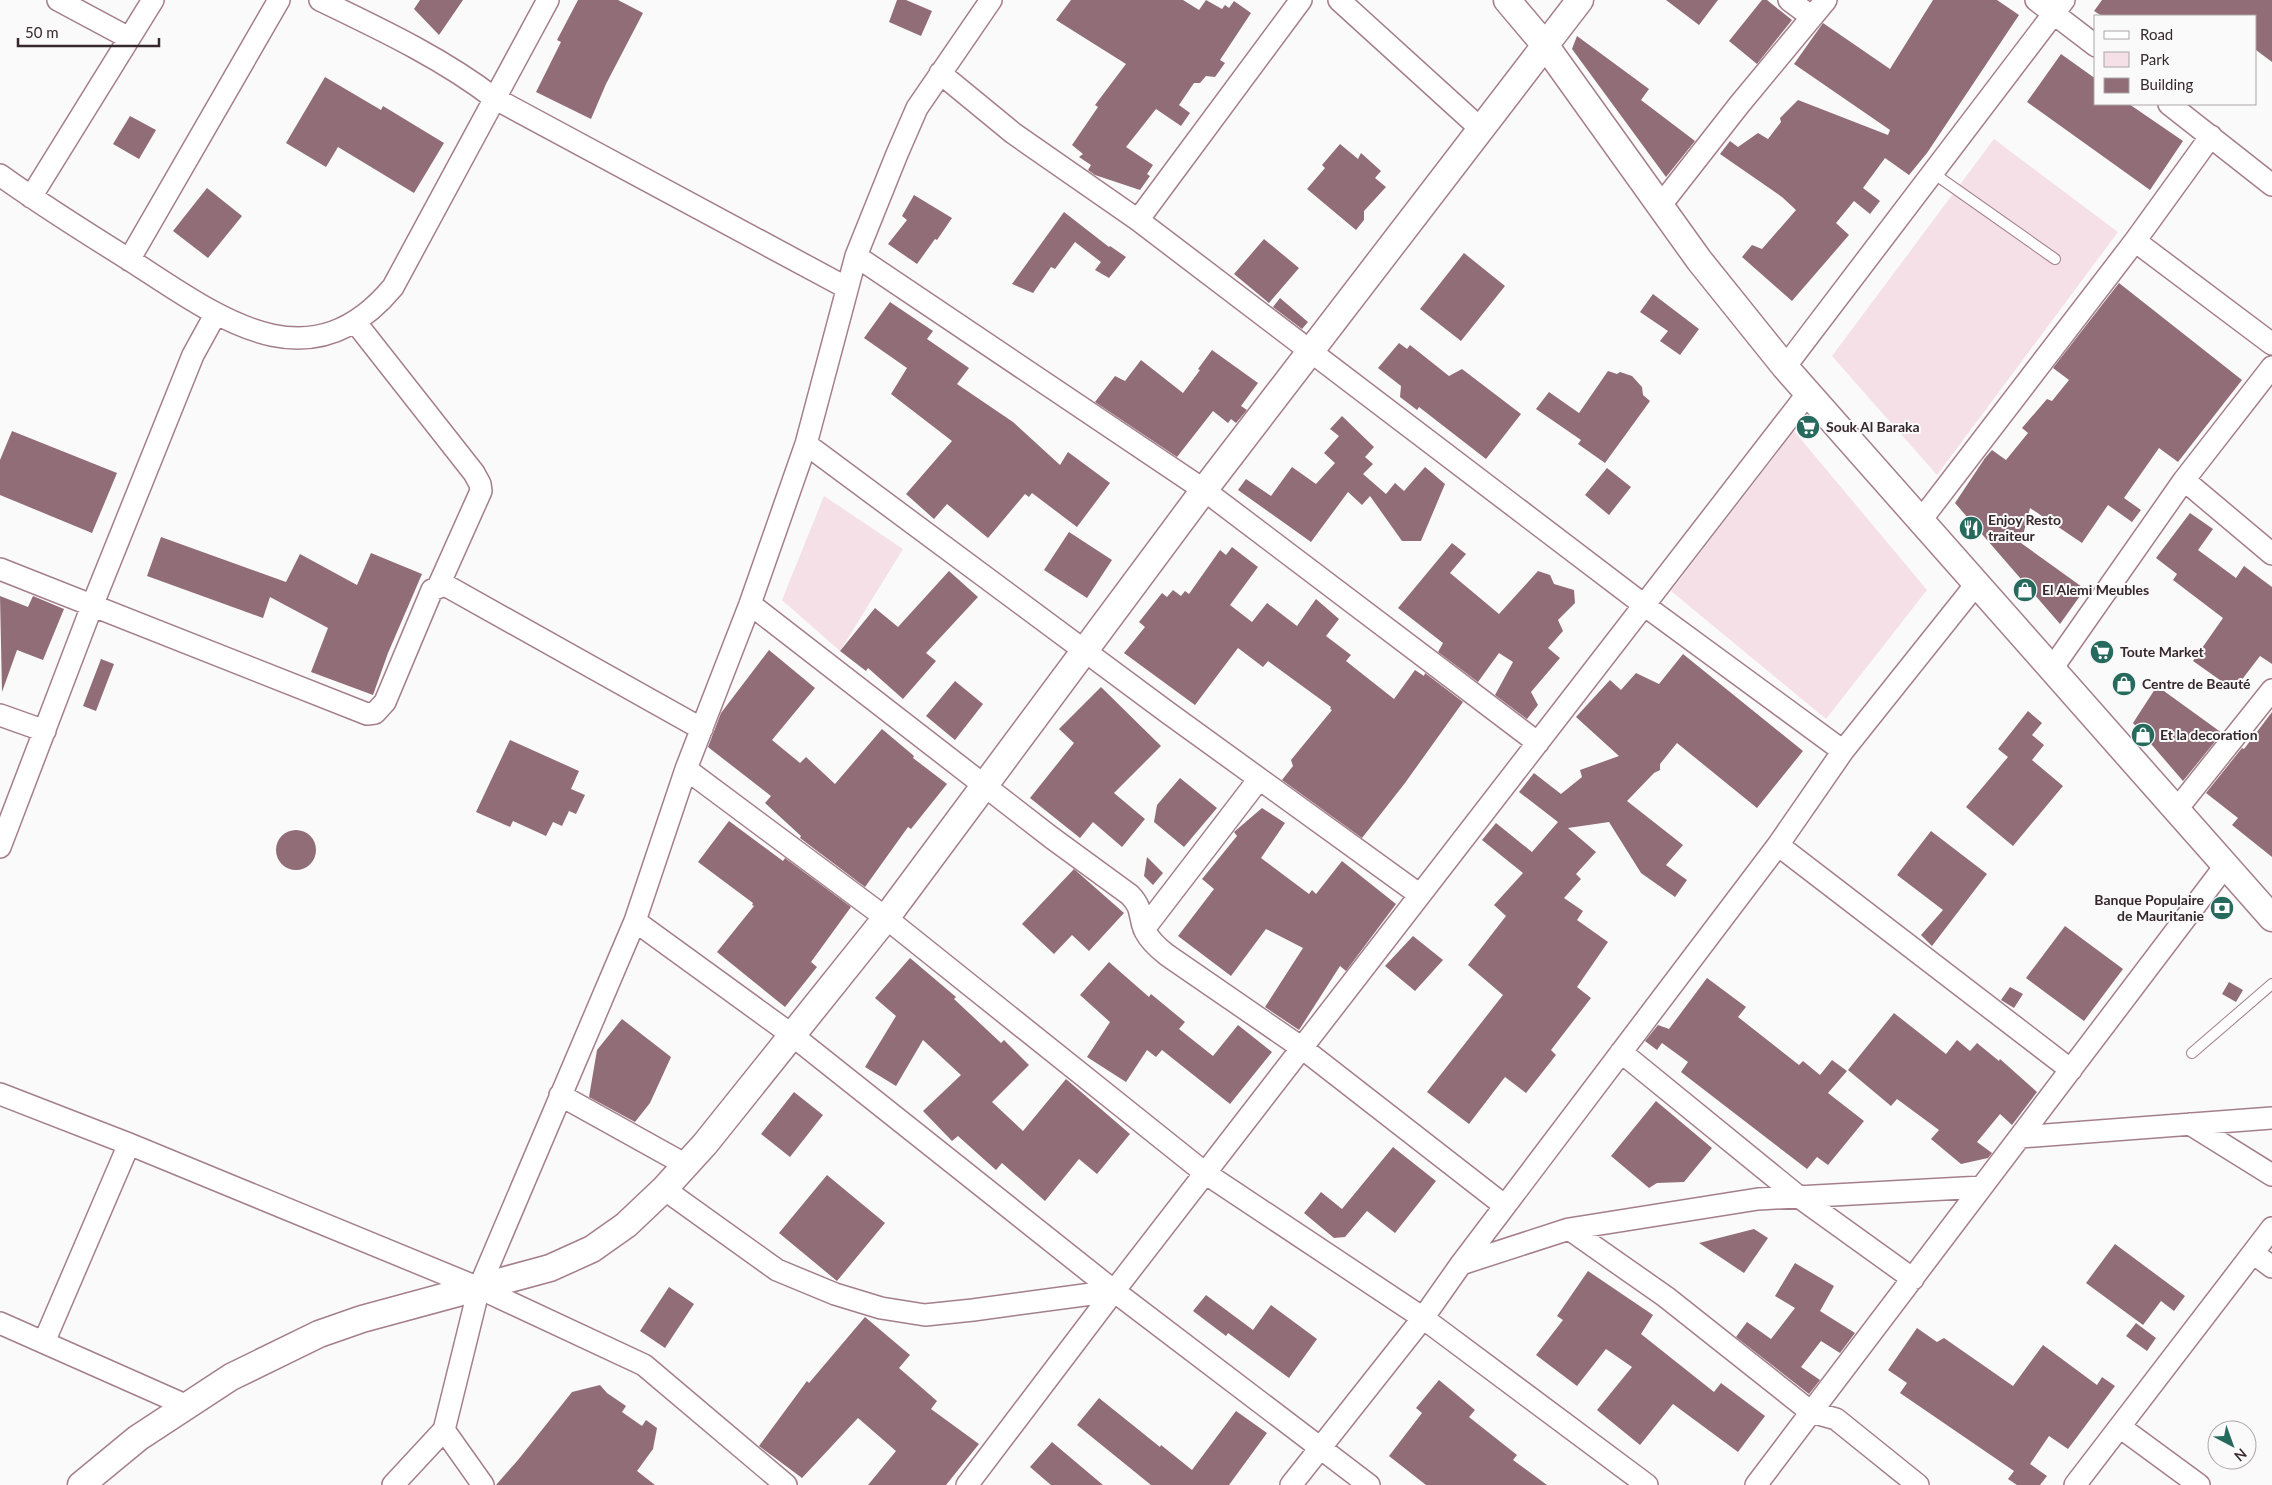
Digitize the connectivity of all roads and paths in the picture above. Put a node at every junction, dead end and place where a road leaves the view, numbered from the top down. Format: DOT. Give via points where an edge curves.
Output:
graph roads {
  1 [pos="58,0"];
  2 [pos="153,0"];
  3 [pos="279,0"];
  4 [pos="320,0"];
  5 [pos="548,0"];
  6 [pos="991,0"];
  7 [pos="1301,0"];
  8 [pos="1339,0"];
  9 [pos="1507,0"];
  10 [pos="1580,0"];
  11 [pos="1789,0"];
  12 [pos="1826,0"];
  13 [pos="2036,0"];
  14 [pos="2059,7"];
  15 [pos="1812,17"];
  16 [pos="129,38"];
  17 [pos="2094,44"];
  18 [pos="1546,46"];
  19 [pos="940,73"];
  20 [pos="494,98"];
  21 [pos="2170,105"];
  22 [pos="1482,130"];
  23 [pos="2211,136"];
  24 [pos="1932,172"];
  25 [pos="0,174"];
  26 [pos="2272,185"];
  27 [pos="31,197"];
  28 [pos="1660,206"];
  29 [pos="1138,220"];
  30 [pos="2135,241"];
  31 [pos="856,256"];
  32 [pos="2055,259"];
  33 [pos="129,260"];
  34 [pos="847,288"];
  35 [pos="215,315"];
  36 [pos="356,323"];
  37 [pos="2272,344"];
  38 [pos="1311,351"];
  39 [pos="1784,367"];
  40 [pos="2272,367"];
  41 [pos="1808,392"];
  42 [pos="806,444"];
  43 [pos="2184,480"];
  44 [pos="1204,490"];
  45 [pos="1921,520"];
  46 [pos="2272,554"];
  47 [pos="0,569"];
  48 [pos="1977,583"];
  49 [pos="438,587"];
  50 [pos="750,604"];
  51 [pos="1644,605"];
  52 [pos="92,606"];
  53 [pos="1083,650"];
  54 [pos="2051,670"];
  55 [pos="2272,690"];
  56 [pos="0,715"];
  57 [pos="702,729"];
  58 [pos="44,731"];
  59 [pos="1538,743"];
  60 [pos="1844,751"];
  61 [pos="686,769"];
  62 [pos="1259,779"];
  63 [pos="985,786"];
  64 [pos="2177,809"];
  65 [pos="1778,844"];
  66 [pos="0,847"];
  67 [pos="2226,866"];
  68 [pos="1420,895"];
  69 [pos="886,918"];
  70 [pos="2272,918"];
  71 [pos="635,921"];
  72 [pos="1144,929"];
  73 [pos="2272,984"];
  74 [pos="792,1035"];
  75 [pos="1302,1048"];
  76 [pos="1621,1052"];
  77 [pos="2192,1053"];
  78 [pos="2071,1070"];
  79 [pos="0,1094"];
  80 [pos="560,1094"];
  81 [pos="2272,1118"];
  82 [pos="2190,1124"];
  83 [pos="2020,1137"];
  84 [pos="129,1144"];
  85 [pos="686,1165"];
  86 [pos="1205,1173"];
  87 [pos="2272,1175"];
  88 [pos="1982,1187"];
  89 [pos="664,1189"];
  90 [pos="1799,1197"];
  91 [pos="1505,1206"];
  92 [pos="2272,1228"];
  93 [pos="1569,1229"];
  94 [pos="2253,1253"];
  95 [pos="1461,1264"];
  96 [pos="2272,1268"];
  97 [pos="1913,1279"];
  98 [pos="479,1288"];
  99 [pos="1114,1291"];
  100 [pos="1423,1318"];
  101 [pos="0,1323"];
  102 [pos="44,1342"];
  103 [pos="185,1405"];
  104 [pos="1811,1412"];
  105 [pos="2120,1427"];
  106 [pos="444,1430"];
  107 [pos="1320,1448"];
  108 [pos="396,1484"];
  109 [pos="81,1485"];
  110 [pos="483,1485"];
  111 [pos="786,1485"];
  112 [pos="967,1485"];
  113 [pos="1291,1485"];
  114 [pos="1369,1485"];
  115 [pos="1647,1485"];
  116 [pos="1756,1485"];
  117 [pos="1918,1485"];
  118 [pos="2075,1485"];
  119 [pos="2199,1485"];
  1 -- 16 [label="street"];
  2 -- 16 [label="street"];
  3 -- 33 [label="street"];
  4 -- 20 [label="street" via="438,61"];
  5 -- 20 [label="street"];
  6 -- 19 [label="street"];
  7 -- 29 [label="street"];
  8 -- 22 [label="street"];
  9 -- 18 [label="street"];
  10 -- 18 [label="street"];
  11 -- 15 [label="street"];
  12 -- 15 [label="street"];
  13 -- 14 [label="street"];
  14 -- 17 [label="street"];
  14 -- 24 [label="street"];
  15 -- 28 [label="street"];
  16 -- 27 [label="street"];
  18 -- 22 [label="street"];
  18 -- 28 [label="street"];
  19 -- 29 [label="street" via="1013,132"];
  19 -- 31 [label="street" via="917,108"];
  20 -- 34 [label="street"];
  20 -- 36 [label="street" via="393,288"];
  21 -- 23 [label="street"];
  22 -- 38 [label="street"];
  23 -- 26 [label="street"];
  23 -- 30 [label="street"];
  24 -- 32 [label="lane"];
  24 -- 39 [label="street"];
  25 -- 27 [label="street"];
  27 -- 33 [label="street"];
  28 -- 39 [label="street"];
  29 -- 38 [label="street"];
  30 -- 37 [label="street"];
  30 -- 45 [label="street"];
  31 -- 34 [label="street"];
  31 -- 44 [label="street"];
  33 -- 35 [label="street"];
  34 -- 42 [label="street"];
  35 -- 36 [label="street" via="265,335 303,339 329,335"];
  35 -- 52 [label="street" via="193,355"];
  36 -- 49 [label="street" via="480,484 481,491"];
  38 -- 44 [label="street"];
  38 -- 51 [label="street"];
  39 -- 41 [label="street"];
  40 -- 43 [label="street"];
  41 -- 45 [label="street"];
  41 -- 51 [label="street"];
  42 -- 50 [label="street"];
  42 -- 53 [label="street"];
  43 -- 46 [label="street"];
  43 -- 54 [label="street"];
  44 -- 53 [label="street"];
  44 -- 59 [label="street"];
  45 -- 48 [label="street"];
  47 -- 52 [label="street"];
  48 -- 54 [label="street"];
  48 -- 60 [label="street"];
  49 -- 52 [label="street" via="428,598 385,702 375,713 367,714"];
  49 -- 57 [label="street" via="446,584"];
  50 -- 57 [label="street"];
  50 -- 63 [label="street"];
  51 -- 59 [label="street"];
  51 -- 60 [label="street"];
  52 -- 58 [label="street"];
  53 -- 62 [label="street"];
  53 -- 63 [label="street"];
  54 -- 64 [label="street"];
  55 -- 64 [label="street"];
  56 -- 58 [label="street"];
  57 -- 61 [label="street"];
  58 -- 66 [label="street"];
  59 -- 68 [label="street"];
  60 -- 65 [label="street"];
  61 -- 69 [label="street"];
  61 -- 71 [label="street"];
  62 -- 68 [label="street"];
  62 -- 72 [label="street"];
  63 -- 69 [label="street"];
  63 -- 72 [label="street" via="1130,895 1139,904"];
  64 -- 67 [label="street"];
  65 -- 76 [label="street"];
  65 -- 78 [label="street"];
  67 -- 70 [label="street"];
  67 -- 78 [label="street"];
  68 -- 75 [label="street"];
  69 -- 74 [label="street"];
  69 -- 86 [label="street"];
  71 -- 74 [label="street"];
  71 -- 80 [label="street"];
  72 -- 75 [label="street" via="1154,945 1166,955"];
  73 -- 77 [label="lane"];
  74 -- 85 [label="street"];
  74 -- 99 [label="street"];
  75 -- 86 [label="street"];
  75 -- 91 [label="street"];
  76 -- 90 [label="street"];
  76 -- 91 [label="street"];
  78 -- 83 [label="street"];
  79 -- 84 [label="street"];
  80 -- 85 [label="street"];
  80 -- 98 [label="street"];
  81 -- 82 [label="street"];
  82 -- 83 [label="street"];
  82 -- 87 [label="street"];
  83 -- 88 [label="street"];
  84 -- 98 [label="street"];
  84 -- 102 [label="street"];
  85 -- 89 [label="street"];
  86 -- 99 [label="street"];
  86 -- 100 [label="street"];
  88 -- 90 [label="street"];
  88 -- 97 [label="street"];
  89 -- 98 [label="street" via="626,1225 592,1249 550,1268"];
  89 -- 99 [label="street" via="778,1270 835,1294 881,1308 925,1314"];
  90 -- 93 [label="street" via="1758,1199"];
  90 -- 97 [label="street"];
  91 -- 95 [label="street"];
  92 -- 94 [label="street"];
  93 -- 95 [label="street"];
  93 -- 104 [label="street" via="1666,1297"];
  94 -- 96 [label="street"];
  94 -- 105 [label="street"];
  95 -- 100 [label="street"];
  97 -- 104 [label="street"];
  98 -- 103 [label="street" via="362,1319 319,1334 231,1377"];
  98 -- 106 [label="street"];
  98 -- 111 [label="street" via="644,1366"];
  99 -- 107 [label="street"];
  99 -- 112 [label="street"];
  100 -- 107 [label="street"];
  100 -- 115 [label="street"];
  101 -- 102 [label="street"];
  102 -- 103 [label="street"];
  103 -- 109 [label="street"];
  104 -- 116 [label="street"];
  104 -- 117 [label="street" via="1836,1419"];
  105 -- 118 [label="street"];
  105 -- 119 [label="street"];
  106 -- 108 [label="street"];
  106 -- 110 [label="street"];
  107 -- 113 [label="street"];
  107 -- 114 [label="street"];
}
